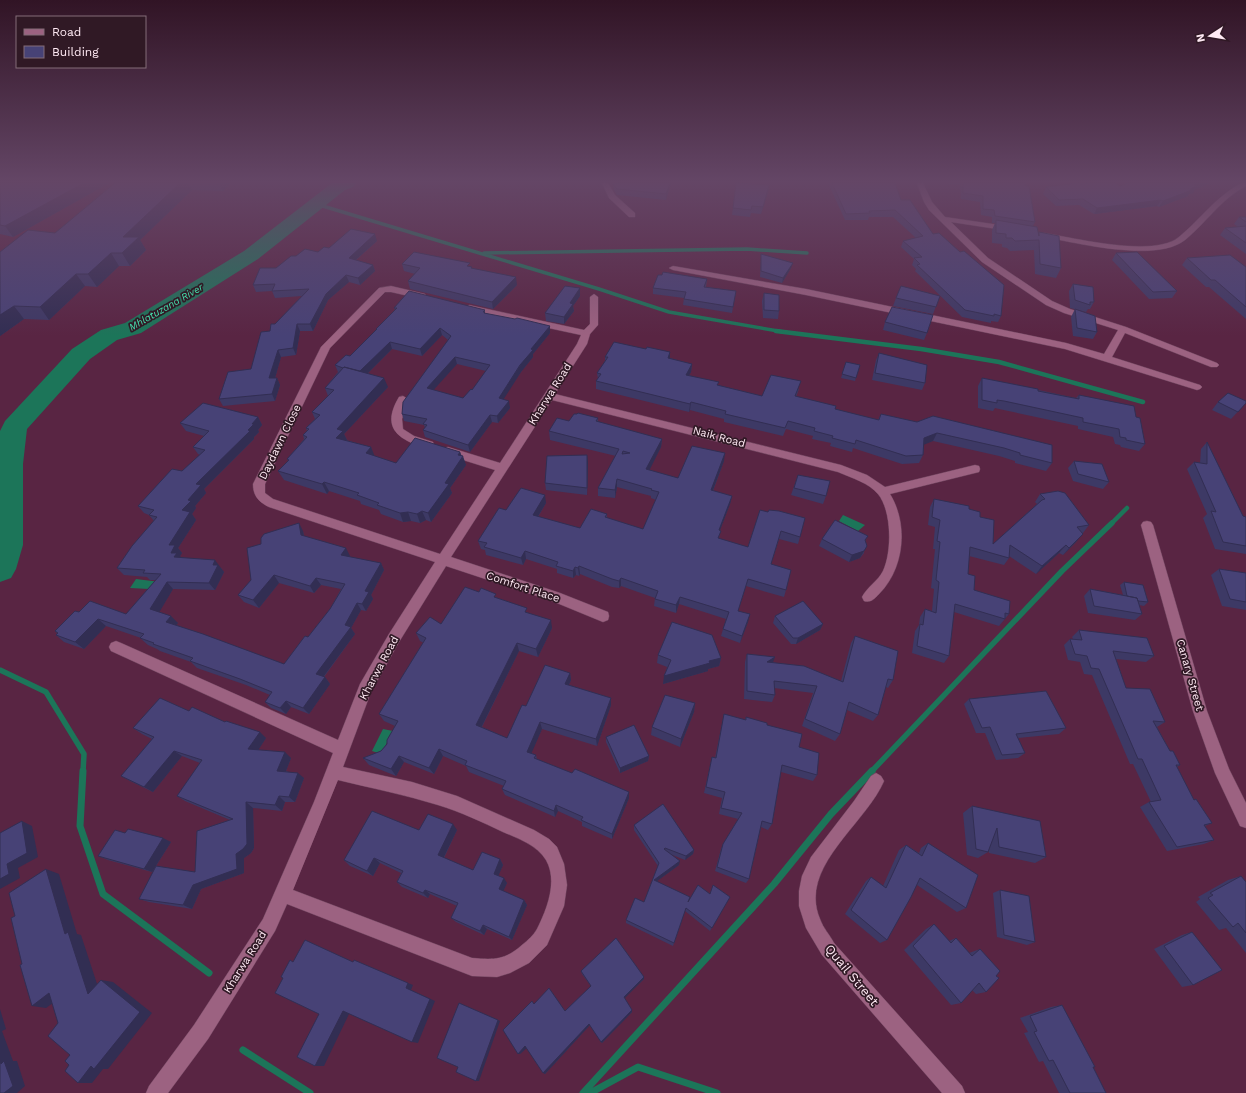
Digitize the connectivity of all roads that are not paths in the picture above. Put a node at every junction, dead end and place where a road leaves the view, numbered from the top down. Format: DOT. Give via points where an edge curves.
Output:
graph roads {
  1 [pos="959,234"];
  2 [pos="1042,234"];
  3 [pos="1187,234"];
  4 [pos="673,268"];
  5 [pos="594,297"];
  6 [pos="427,298"];
  7 [pos="462,306"];
  8 [pos="1123,329"];
  9 [pos="586,333"];
  10 [pos="1107,358"];
  11 [pos="1214,365"];
  12 [pos="1197,386"];
  13 [pos="549,396"];
  14 [pos="403,399"];
  15 [pos="502,468"];
  16 [pos="975,469"];
  17 [pos="883,492"];
  18 [pos="1146,525"];
  19 [pos="442,561"];
  20 [pos="868,597"];
  21 [pos="603,616"];
  22 [pos="116,647"];
  23 [pos="343,750"];
  24 [pos="334,772"];
  25 [pos="876,781"];
  26 [pos="1246,820"];
  27 [pos="282,894"];
  28 [pos="156,1093"];
  29 [pos="956,1093"];
  1 -- 8 [label="street" via="985,260 1029,291 1067,312"];
  2 -- 3 [label="street" via="1128,247 1155,248 1180,241"];
  4 -- 10 [label="street" via="1052,343"];
  5 -- 9 [label="street, Kharwa Road" via="594,325"];
  6 -- 19 [label="street, Daydawn Close" via="391,289 382,290 326,347 265,472 258,492 269,502"];
  7 -- 9 [label="street"];
  8 -- 10 [label="street"];
  8 -- 11 [label="street"];
  9 -- 13 [label="street, Kharwa Road" via="582,344"];
  10 -- 12 [label="street"];
  13 -- 15 [label="street, Kharwa Road"];
  13 -- 17 [label="street, Naik Road" via="841,469 861,477"];
  14 -- 15 [label="street" via="396,424 406,437"];
  15 -- 19 [label="street, Kharwa Road"];
  16 -- 17 [label="street"];
  17 -- 20 [label="street, Naik Road" via="892,510 895,530 894,552 886,577"];
  18 -- 26 [label="street, Canary Street" via="1200,711 1223,773"];
  19 -- 21 [label="street, Comfort Place" via="556,597"];
  19 -- 23 [label="street, Kharwa Road" via="366,689"];
  22 -- 23 [label="street"];
  23 -- 24 [label="street, Kharwa Road"];
  24 -- 27 [label="street, Kharwa Road"];
  24 -- 27 [label="street" via="438,797 539,841 550,853 557,868 559,891 555,910 540,941 518,961 502,968 485,969 472,967"];
  25 -- 29 [label="street, Quail Street" via="816,864 808,882 807,900 812,922 828,949"];
  27 -- 28 [label="street, Kharwa Road" via="269,925 200,1032"];
}
